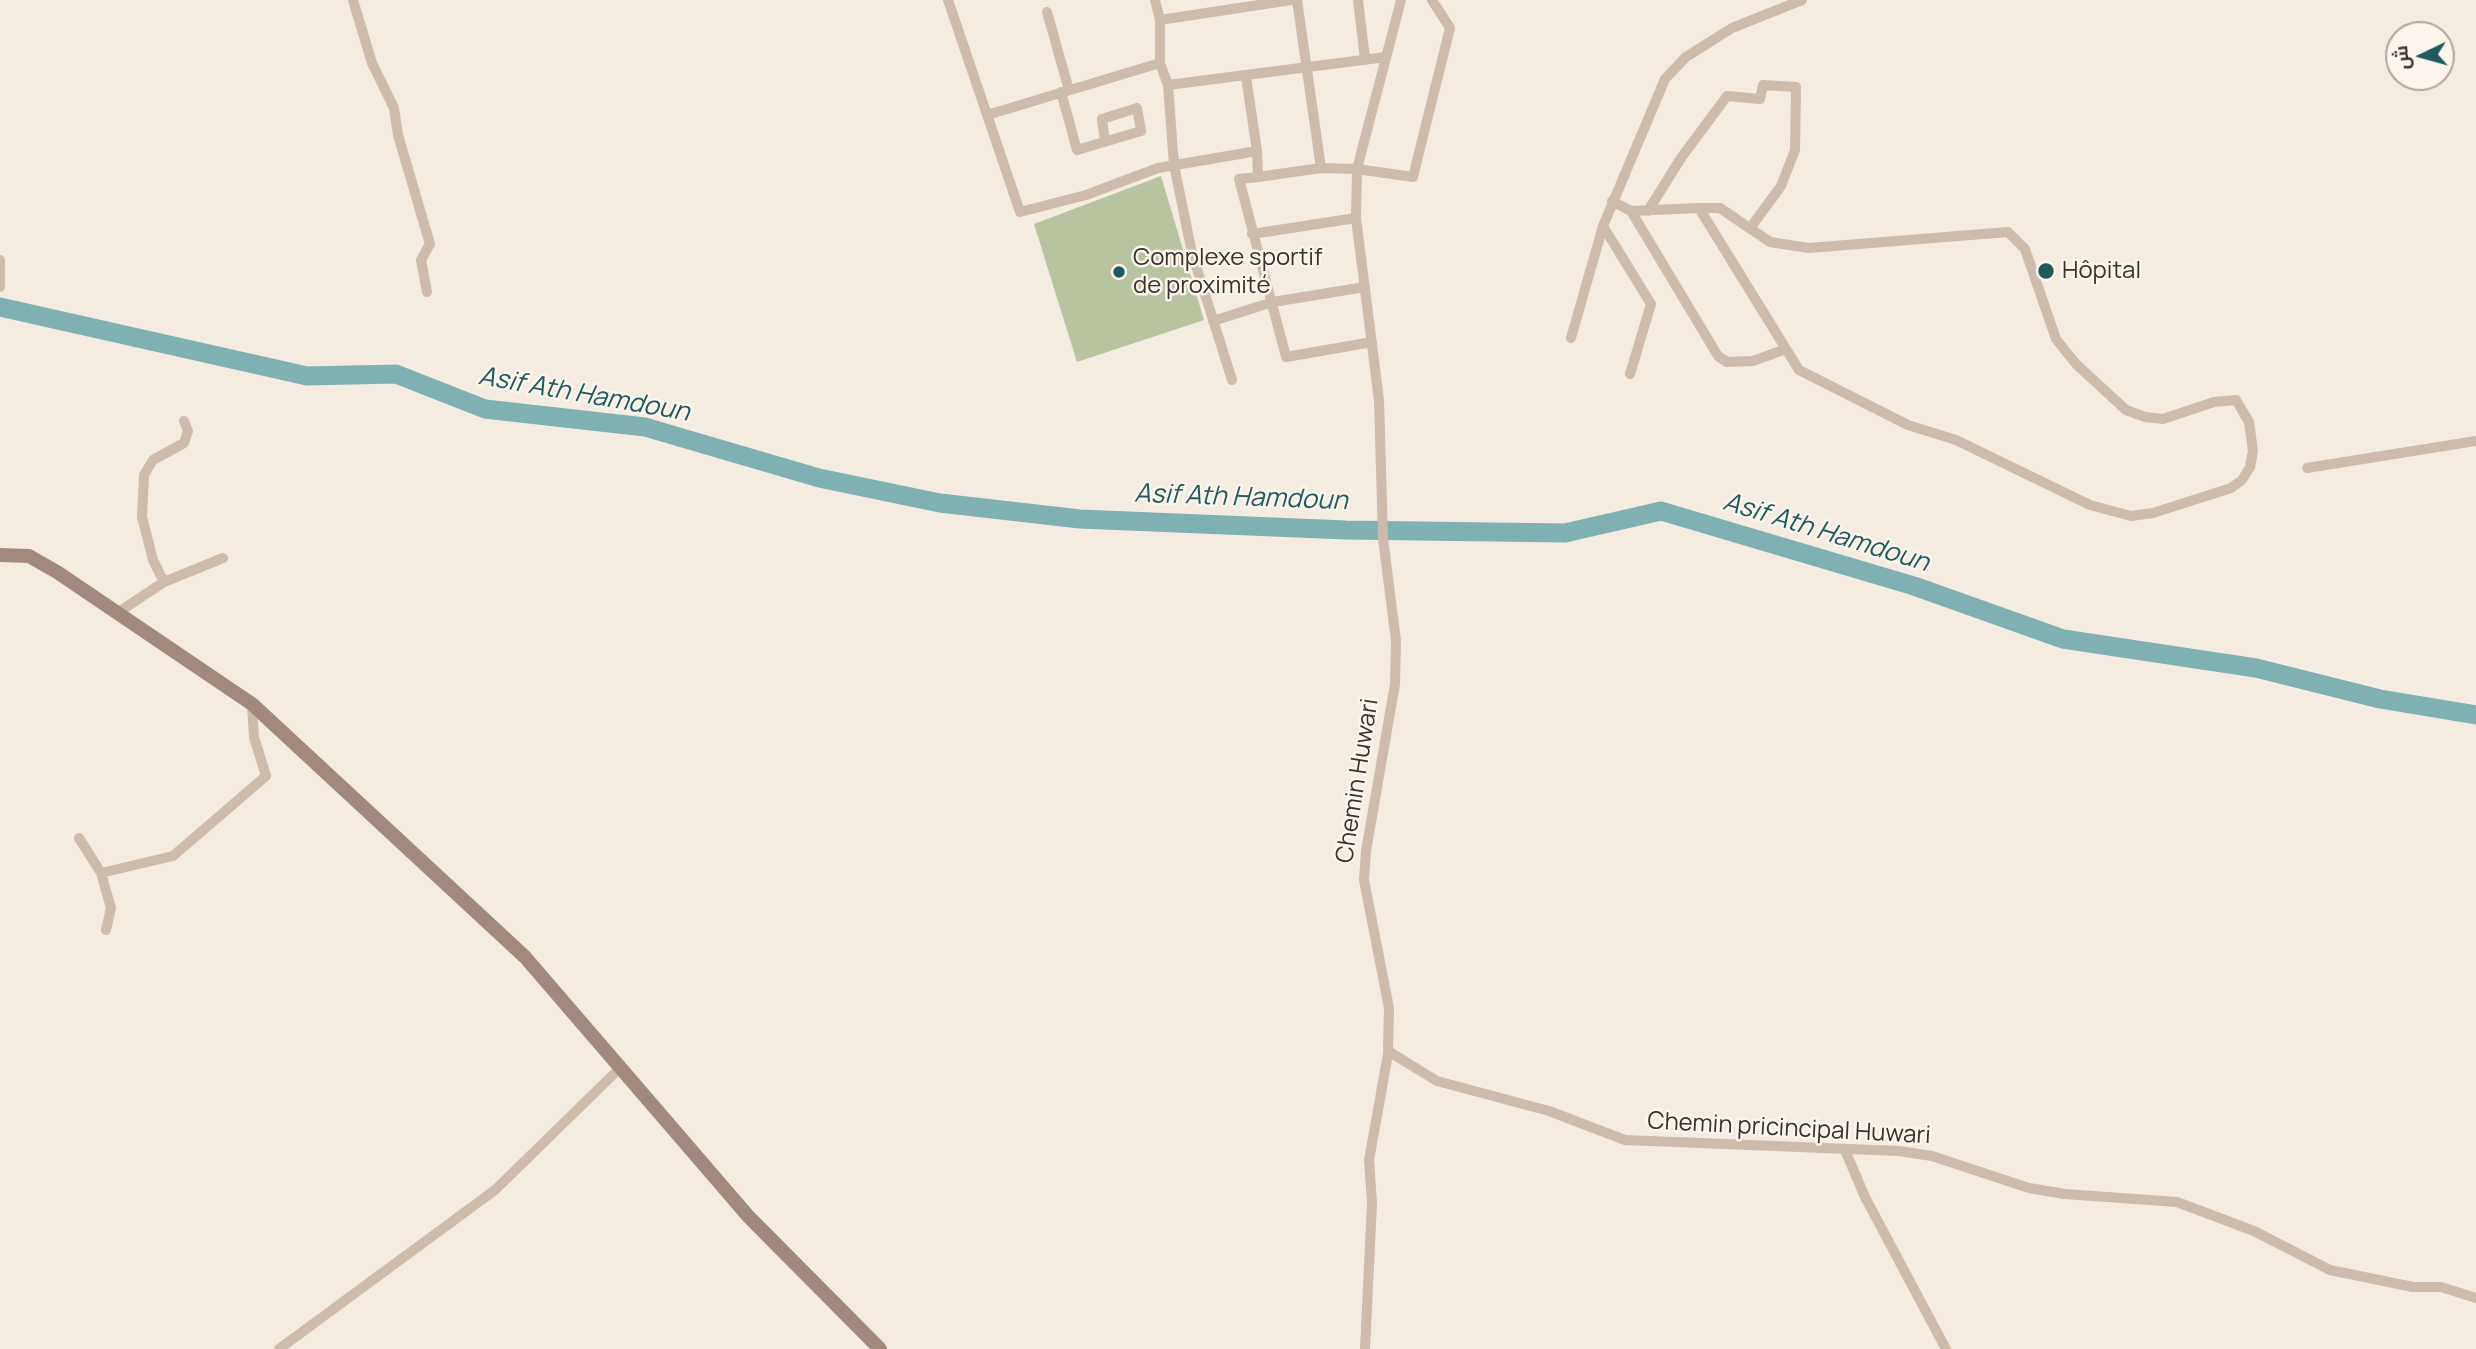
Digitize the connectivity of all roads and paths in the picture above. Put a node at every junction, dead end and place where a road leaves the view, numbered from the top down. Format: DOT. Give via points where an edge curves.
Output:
graph roads {
  1 [pos="354,0"];
  2 [pos="948,0"];
  3 [pos="1154,0"];
  4 [pos="1291,0"];
  5 [pos="1297,0"];
  6 [pos="1358,0"];
  7 [pos="1401,0"];
  8 [pos="1432,0"];
  9 [pos="1802,0"];
  10 [pos="1047,12"];
  11 [pos="1160,20"];
  12 [pos="1386,57"];
  13 [pos="1365,59"];
  14 [pos="1160,63"];
  15 [pos="1307,67"];
  16 [pos="1246,77"];
  17 [pos="1168,85"];
  18 [pos="1065,91"];
  19 [pos="987,115"];
  20 [pos="1105,142"];
  21 [pos="1257,151"];
  22 [pos="1174,165"];
  23 [pos="1321,168"];
  24 [pos="1357,169"];
  25 [pos="1258,177"];
  26 [pos="1612,201"];
  27 [pos="1699,208"];
  28 [pos="1631,211"];
  29 [pos="1648,211"];
  30 [pos="1356,218"];
  31 [pos="1602,226"];
  32 [pos="1751,227"];
  33 [pos="1252,234"];
  34 [pos="0,260"];
  35 [pos="1366,286"];
  36 [pos="0,287"];
  37 [pos="427,292"];
  38 [pos="1273,302"];
  39 [pos="1213,321"];
  40 [pos="1571,338"];
  41 [pos="1372,342"];
  42 [pos="1786,349"];
  43 [pos="1630,374"];
  44 [pos="1233,380"];
  45 [pos="184,421"];
  46 [pos="2476,441"];
  47 [pos="2307,468"];
  48 [pos="0,555"];
  49 [pos="223,558"];
  50 [pos="164,582"];
  51 [pos="117,613"];
  52 [pos="252,704"];
  53 [pos="79,838"];
  54 [pos="101,873"];
  55 [pos="106,930"];
  56 [pos="1388,1051"];
  57 [pos="621,1067"];
  58 [pos="1845,1150"];
  59 [pos="2476,1298"];
  60 [pos="279,1349"];
  61 [pos="880,1349"];
  62 [pos="1365,1349"];
  63 [pos="1946,1349"];
  1 -- 37 [label="street" via="372,63 394,108 397,135 430,244 421,260"];
  2 -- 19 [label="street"];
  3 -- 11 [label="street"];
  4 -- 11 [label="street"];
  5 -- 15 [label="street"];
  6 -- 13 [label="street"];
  7 -- 12 [label="street, Chemin Huwari"];
  8 -- 24 [label="street" via="1450,28 1413,177"];
  9 -- 26 [label="street" via="1732,28 1675,66 1665,79"];
  10 -- 18 [label="street"];
  11 -- 14 [label="street"];
  12 -- 13 [label="street"];
  12 -- 24 [label="street, Chemin Huwari"];
  13 -- 15 [label="street"];
  14 -- 17 [label="street"];
  14 -- 18 [label="street"];
  15 -- 16 [label="street"];
  15 -- 23 [label="street"];
  16 -- 17 [label="street"];
  16 -- 21 [label="street"];
  17 -- 22 [label="street"];
  18 -- 19 [label="street"];
  18 -- 20 [label="street" via="1077,150"];
  19 -- 22 [label="street" via="1020,212"];
  21 -- 22 [label="street"];
  21 -- 25 [label="street"];
  22 -- 39 [label="street" via="1192,253"];
  23 -- 24 [label="street"];
  23 -- 25 [label="street"];
  24 -- 30 [label="street, Chemin Huwari"];
  25 -- 33 [label="street" via="1239,179"];
  26 -- 28 [label="street"];
  26 -- 31 [label="street"];
  27 -- 29 [label="street"];
  27 -- 32 [label="street" via="1720,208"];
  27 -- 42 [label="street"];
  28 -- 29 [label="street"];
  28 -- 42 [label="street" via="1718,356 1727,362 1753,361"];
  29 -- 32 [label="street" via="1727,96 1760,99 1763,85 1796,87 1795,150 1780,186"];
  30 -- 33 [label="street"];
  30 -- 35 [label="street, Chemin Huwari"];
  31 -- 40 [label="street"];
  31 -- 43 [label="street" via="1651,304"];
  32 -- 42 [label="street" via="1770,242 1810,248 2008,232 2025,249 2056,339 2126,410 2163,419 2214,402 2236,400 2249,422 2253,451 2242,480 2231,488 2153,513 2131,516 2110,512 1956,440 1884,413 1799,370"];
  33 -- 38 [label="street"];
  34 -- 36 [label="street"];
  35 -- 38 [label="street"];
  35 -- 41 [label="street, Chemin Huwari"];
  38 -- 39 [label="street"];
  38 -- 41 [label="street" via="1286,357"];
  39 -- 44 [label="street"];
  41 -- 56 [label="street, Chemin Huwari" via="1379,400 1383,538 1396,641 1395,684 1364,880 1389,1008"];
  45 -- 50 [label="street" via="188,431 184,443 153,460 144,475 142,517"];
  46 -- 47 [label="street"];
  48 -- 51 [label="street" via="29,556"];
  49 -- 50 [label="street"];
  50 -- 51 [label="street"];
  51 -- 52 [label="street"];
  52 -- 54 [label="street" via="254,737 266,776 260,784 173,856"];
  52 -- 57 [label="street" via="525,957"];
  53 -- 54 [label="street"];
  54 -- 55 [label="street" via="111,908"];
  56 -- 58 [label="street, Chemin pricincipal Huwari" via="1437,1081 1549,1111 1625,1140"];
  56 -- 62 [label="street, Chemin Huwari" via="1369,1160 1372,1203"];
  57 -- 60 [label="street" via="495,1190"];
  57 -- 61 [label="street" via="748,1216"];
  58 -- 59 [label="street, Chemin pricincipal Huwari" via="1932,1156 2029,1188 2065,1194 2177,1202 2255,1231 2330,1270 2413,1287 2441,1287"];
  58 -- 63 [label="street"];
}
